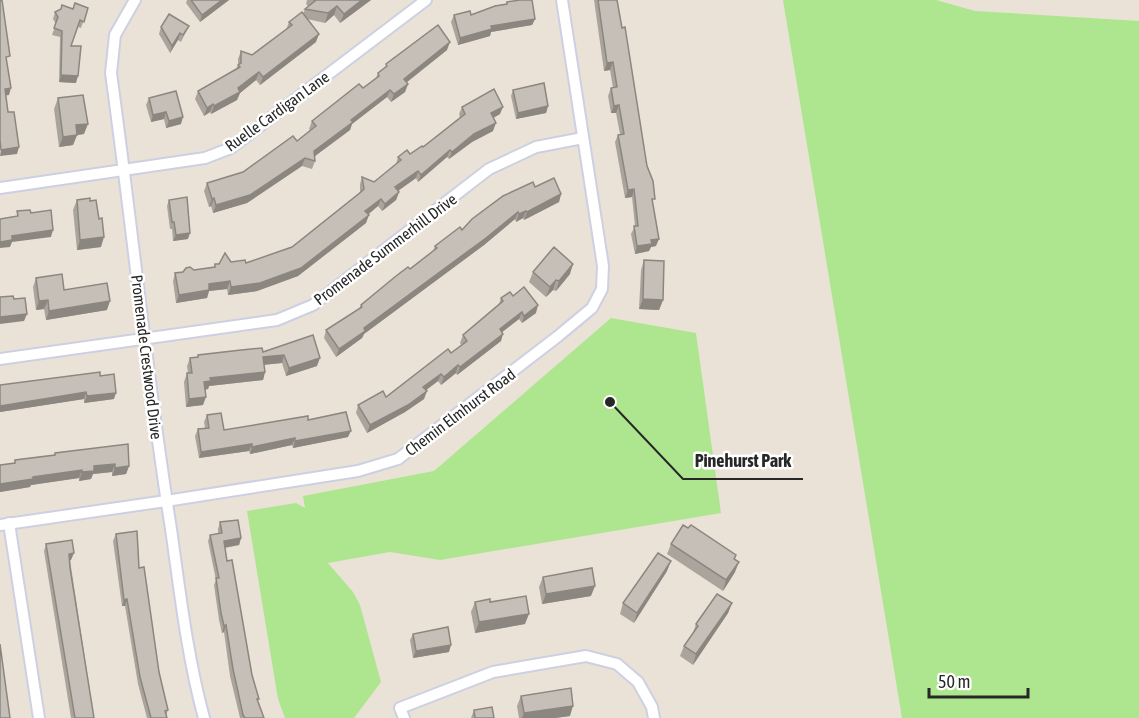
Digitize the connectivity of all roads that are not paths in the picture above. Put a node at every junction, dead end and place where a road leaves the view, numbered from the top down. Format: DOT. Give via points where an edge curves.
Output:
graph roads {
  1 [pos="135,0"];
  2 [pos="426,0"];
  3 [pos="562,0"];
  4 [pos="583,138"];
  5 [pos="124,169"];
  6 [pos="0,188"];
  7 [pos="144,338"];
  8 [pos="0,359"];
  9 [pos="166,501"];
  10 [pos="5,524"];
  11 [pos="39,718"];
  12 [pos="204,718"];
  13 [pos="404,718"];
  14 [pos="654,718"];
  1 -- 5 [label="street, Promenade Crestwood Drive" via="115,35 111,73"];
  2 -- 5 [label="street, Ruelle Cardigan Lane" via="231,148 205,158"];
  3 -- 4 [label="street, Chemin Elmhurst Road"];
  4 -- 7 [label="street, Promenade Summerhill Drive" via="536,147 489,169 313,305 277,320"];
  4 -- 9 [label="street, Chemin Elmhurst Road" via="603,266 602,289 592,309 398,459 358,471"];
  5 -- 6 [label="street, Ruelle Cardigan Lane"];
  5 -- 7 [label="street, Promenade Crestwood Drive"];
  7 -- 8 [label="street, Promenade Summerhill Drive"];
  7 -- 9 [label="street, Promenade Crestwood Drive"];
  9 -- 10 [label="street, Chemin Elmhurst Road"];
  9 -- 12 [label="street, Promenade Crestwood Drive" via="194,683"];
  10 -- 11 [label="street"];
  13 -- 14 [label="street" via="399,708 493,672 586,657 617,664 638,682"];
}
